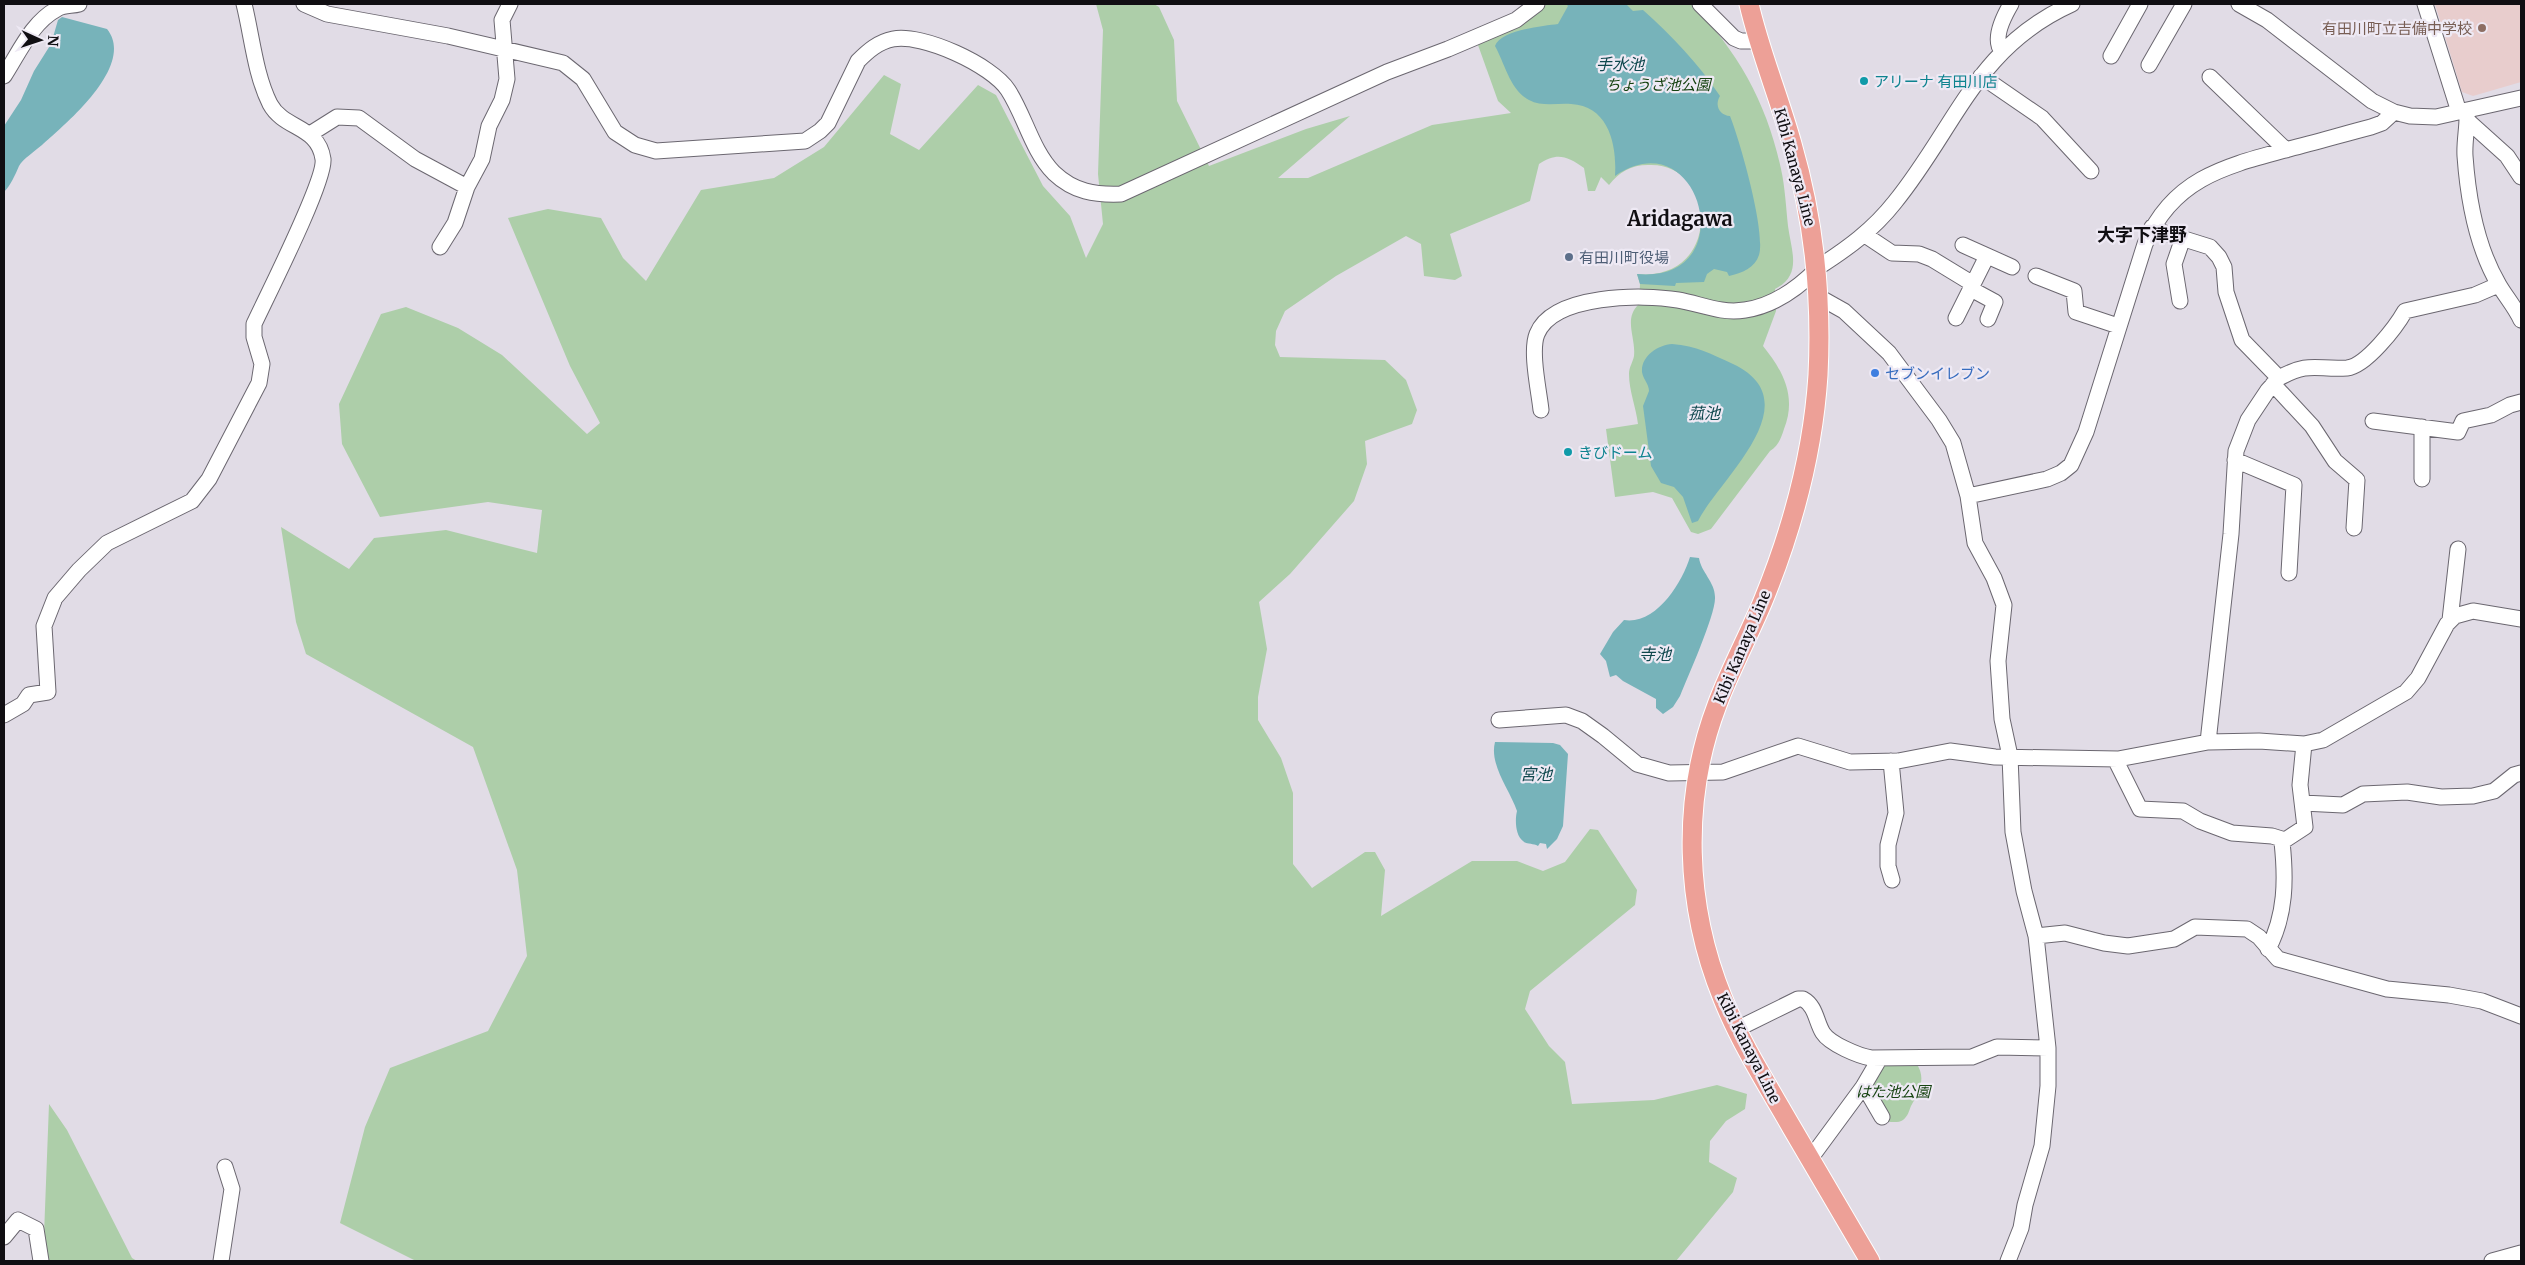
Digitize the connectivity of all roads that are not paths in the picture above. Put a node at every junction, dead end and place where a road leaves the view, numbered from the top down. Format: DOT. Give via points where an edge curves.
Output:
graph roads {
  1 [pos="79,4"];
  2 [pos="244,4"];
  3 [pos="304,4"];
  4 [pos="510,4"];
  5 [pos="1537,4"];
  6 [pos="1700,4"];
  7 [pos="1749,4"];
  8 [pos="2011,4"];
  9 [pos="2072,4"];
  10 [pos="2140,4"];
  11 [pos="2184,4"];
  12 [pos="2239,4"];
  13 [pos="2425,4"];
  14 [pos="1758,41"];
  15 [pos="505,48"];
  16 [pos="2002,50"];
  17 [pos="2111,56"];
  18 [pos="2149,65"];
  19 [pos="4,76"];
  20 [pos="1981,76"];
  21 [pos="2210,77"];
  22 [pos="2521,98"];
  23 [pos="2394,112"];
  24 [pos="2464,114"];
  25 [pos="310,134"];
  26 [pos="2286,150"];
  27 [pos="2091,171"];
  28 [pos="2521,177"];
  29 [pos="466,187"];
  30 [pos="2152,226"];
  31 [pos="1865,235"];
  32 [pos="2183,238"];
  33 [pos="1963,245"];
  34 [pos="440,247"];
  35 [pos="1987,256"];
  36 [pos="2012,267"];
  37 [pos="1817,269"];
  38 [pos="2036,276"];
  39 [pos="2498,285"];
  40 [pos="1972,286"];
  41 [pos="1819,297"];
  42 [pos="2180,301"];
  43 [pos="1956,318"];
  44 [pos="1988,319"];
  45 [pos="2521,320"];
  46 [pos="2118,326"];
  47 [pos="2276,381"];
  48 [pos="2521,402"];
  49 [pos="1540,410"];
  50 [pos="2373,420"];
  51 [pos="2422,427"];
  52 [pos="2235,460"];
  53 [pos="2422,479"];
  54 [pos="1968,496"];
  55 [pos="2354,528"];
  56 [pos="2458,549"];
  57 [pos="2290,573"];
  58 [pos="2521,619"];
  59 [pos="2450,620"];
  60 [pos="4,714"];
  61 [pos="1499,720"];
  62 [pos="2208,742"];
  63 [pos="2304,744"];
  64 [pos="2010,756"];
  65 [pos="2115,759"];
  66 [pos="1892,761"];
  67 [pos="1698,771"];
  68 [pos="2521,773"];
  69 [pos="2303,803"];
  70 [pos="2286,840"];
  71 [pos="1892,880"];
  72 [pos="2036,936"];
  73 [pos="2268,948"];
  74 [pos="2521,1016"];
  75 [pos="1737,1029"];
  76 [pos="2048,1048"];
  77 [pos="1880,1058"];
  78 [pos="1864,1086"];
  79 [pos="1882,1117"];
  80 [pos="1810,1159"];
  81 [pos="225,1167"];
  82 [pos="4,1237"];
  83 [pos="2521,1253"];
  84 [pos="41,1261"];
  85 [pos="221,1261"];
  86 [pos="1870,1261"];
  87 [pos="2008,1261"];
  88 [pos="2492,1261"];
  1 -- 19 [label="street" via="58,8 47,15 35,27"];
  2 -- 25 [label="street" via="269,102 288,122"];
  3 -- 15 [label="street" via="326,14"];
  4 -- 15 [label="street" via="502,20"];
  5 -- 15 [label="street" via="1516,20 1387,72 1121,194 1084,192 1054,173 1008,90 995,75 960,55 915,39 882,42 865,53 828,122 805,141 664,151 646,149 620,136 583,79 567,66"];
  6 -- 14 [label="street" via="1734,38"];
  7 -- 14 [label="main road, Kibi Kanaya Line"];
  8 -- 16 [label="street" via="1998,34"];
  9 -- 16 [label="street" via="2034,24"];
  10 -- 17 [label="street"];
  11 -- 18 [label="street"];
  12 -- 23 [label="street" via="2267,20 2372,100"];
  13 -- 24 [label="street"];
  14 -- 37 [label="main road, Kibi Kanaya Line" via="1801,177"];
  15 -- 29 [label="street" via="506,88 489,126 479,164"];
  16 -- 20 [label="street"];
  20 -- 27 [label="street" via="2042,118"];
  20 -- 31 [label="street" via="1905,189"];
  21 -- 26 [label="street"];
  22 -- 24 [label="street"];
  23 -- 24 [label="street" via="2428,117"];
  23 -- 26 [label="street" via="2382,123"];
  24 -- 28 [label="street" via="2507,156"];
  24 -- 39 [label="street" via="2470,194 2482,246"];
  25 -- 29 [label="street" via="337,117 359,118 415,159"];
  25 -- 60 [label="street" via="323,160 322,172 254,324 262,364 259,383 209,479 192,502 107,544 79,570 55,598 44,626 48,692 29,695 23,704"];
  26 -- 30 [label="street" via="2237,163 2201,178 2170,204"];
  29 -- 34 [label="street" via="455,222"];
  30 -- 32 [label="street"];
  30 -- 46 [label="street"];
  31 -- 37 [label="street"];
  31 -- 40 [label="street" via="1892,253 1919,254 1932,259"];
  32 -- 42 [label="street" via="2174,264"];
  32 -- 47 [label="street" via="2210,247 2219,257 2224,267 2226,292 2242,340"];
  33 -- 35 [label="street"];
  35 -- 36 [label="street"];
  35 -- 40 [label="street"];
  37 -- 41 [label="main road, Kibi Kanaya Line"];
  37 -- 49 [label="street" via="1803,283 1778,299 1745,310 1715,310 1677,300 1648,298 1596,300 1568,307 1541,327 1535,340"];
  38 -- 46 [label="street" via="2074,291 2076,312"];
  39 -- 45 [label="street"];
  39 -- 47 [label="street" via="2474,295 2404,311 2396,327 2360,363 2349,368 2297,368"];
  40 -- 43 [label="street"];
  40 -- 44 [label="street" via="1995,302"];
  41 -- 54 [label="street" via="1844,311 1889,353 1953,443"];
  41 -- 67 [label="main road, Kibi Kanaya Line" via="1818,377 1799,493 1772,578 1715,709"];
  46 -- 54 [label="street" via="2086,432 2070,465 2047,480"];
  47 -- 52 [label="street" via="2248,420"];
  47 -- 55 [label="street" via="2335,461 2357,480"];
  48 -- 51 [label="street" via="2491,415 2463,421 2458,432"];
  50 -- 51 [label="street"];
  51 -- 53 [label="street"];
  52 -- 57 [label="street" via="2294,485"];
  52 -- 62 [label="street" via="2231,534"];
  54 -- 64 [label="street" via="1975,543 2004,605 1998,661 2002,719"];
  56 -- 59 [label="street"];
  58 -- 59 [label="street" via="2473,611"];
  59 -- 63 [label="street" via="2418,678 2406,692 2323,740"];
  61 -- 67 [label="street" via="1566,715 1596,731 1643,766 1669,773"];
  62 -- 63 [label="street"];
  62 -- 65 [label="street"];
  63 -- 69 [label="street" via="2300,786"];
  64 -- 65 [label="street"];
  64 -- 66 [label="street" via="1950,751"];
  64 -- 72 [label="street" via="2013,832"];
  65 -- 70 [label="street" via="2140,809 2183,811 2232,833"];
  66 -- 67 [label="street" via="1850,762 1798,746 1723,772"];
  66 -- 71 [label="street" via="1896,813 1888,845 1888,866"];
  67 -- 75 [label="main road, Kibi Kanaya Line" via="1692,841 1697,911 1715,979"];
  68 -- 69 [label="street" via="2494,791 2473,796 2441,797 2407,792 2363,794 2343,805"];
  69 -- 70 [label="street" via="2304,827"];
  70 -- 73 [label="street" via="2282,842 2282,911"];
  72 -- 73 [label="street" via="2065,933 2128,946 2174,939 2195,927 2232,927 2254,932"];
  72 -- 76 [label="street"];
  73 -- 74 [label="street" via="2278,959 2368,984 2473,1000"];
  75 -- 77 [label="street" via="1798,998 1804,999 1812,1008 1824,1035 1858,1056"];
  75 -- 80 [label="main road, Kibi Kanaya Line"];
  76 -- 77 [label="street" via="1997,1047 1972,1057"];
  76 -- 87 [label="street" via="2042,1146 2021,1228"];
  77 -- 78 [label="street"];
  78 -- 79 [label="street"];
  78 -- 80 [label="street"];
  80 -- 86 [label="main road, Kibi Kanaya Line"];
  81 -- 85 [label="street" via="232,1189"];
  82 -- 84 [label="street" via="18,1220 26,1222 36,1229"];
  83 -- 88 [label="street"];
}
